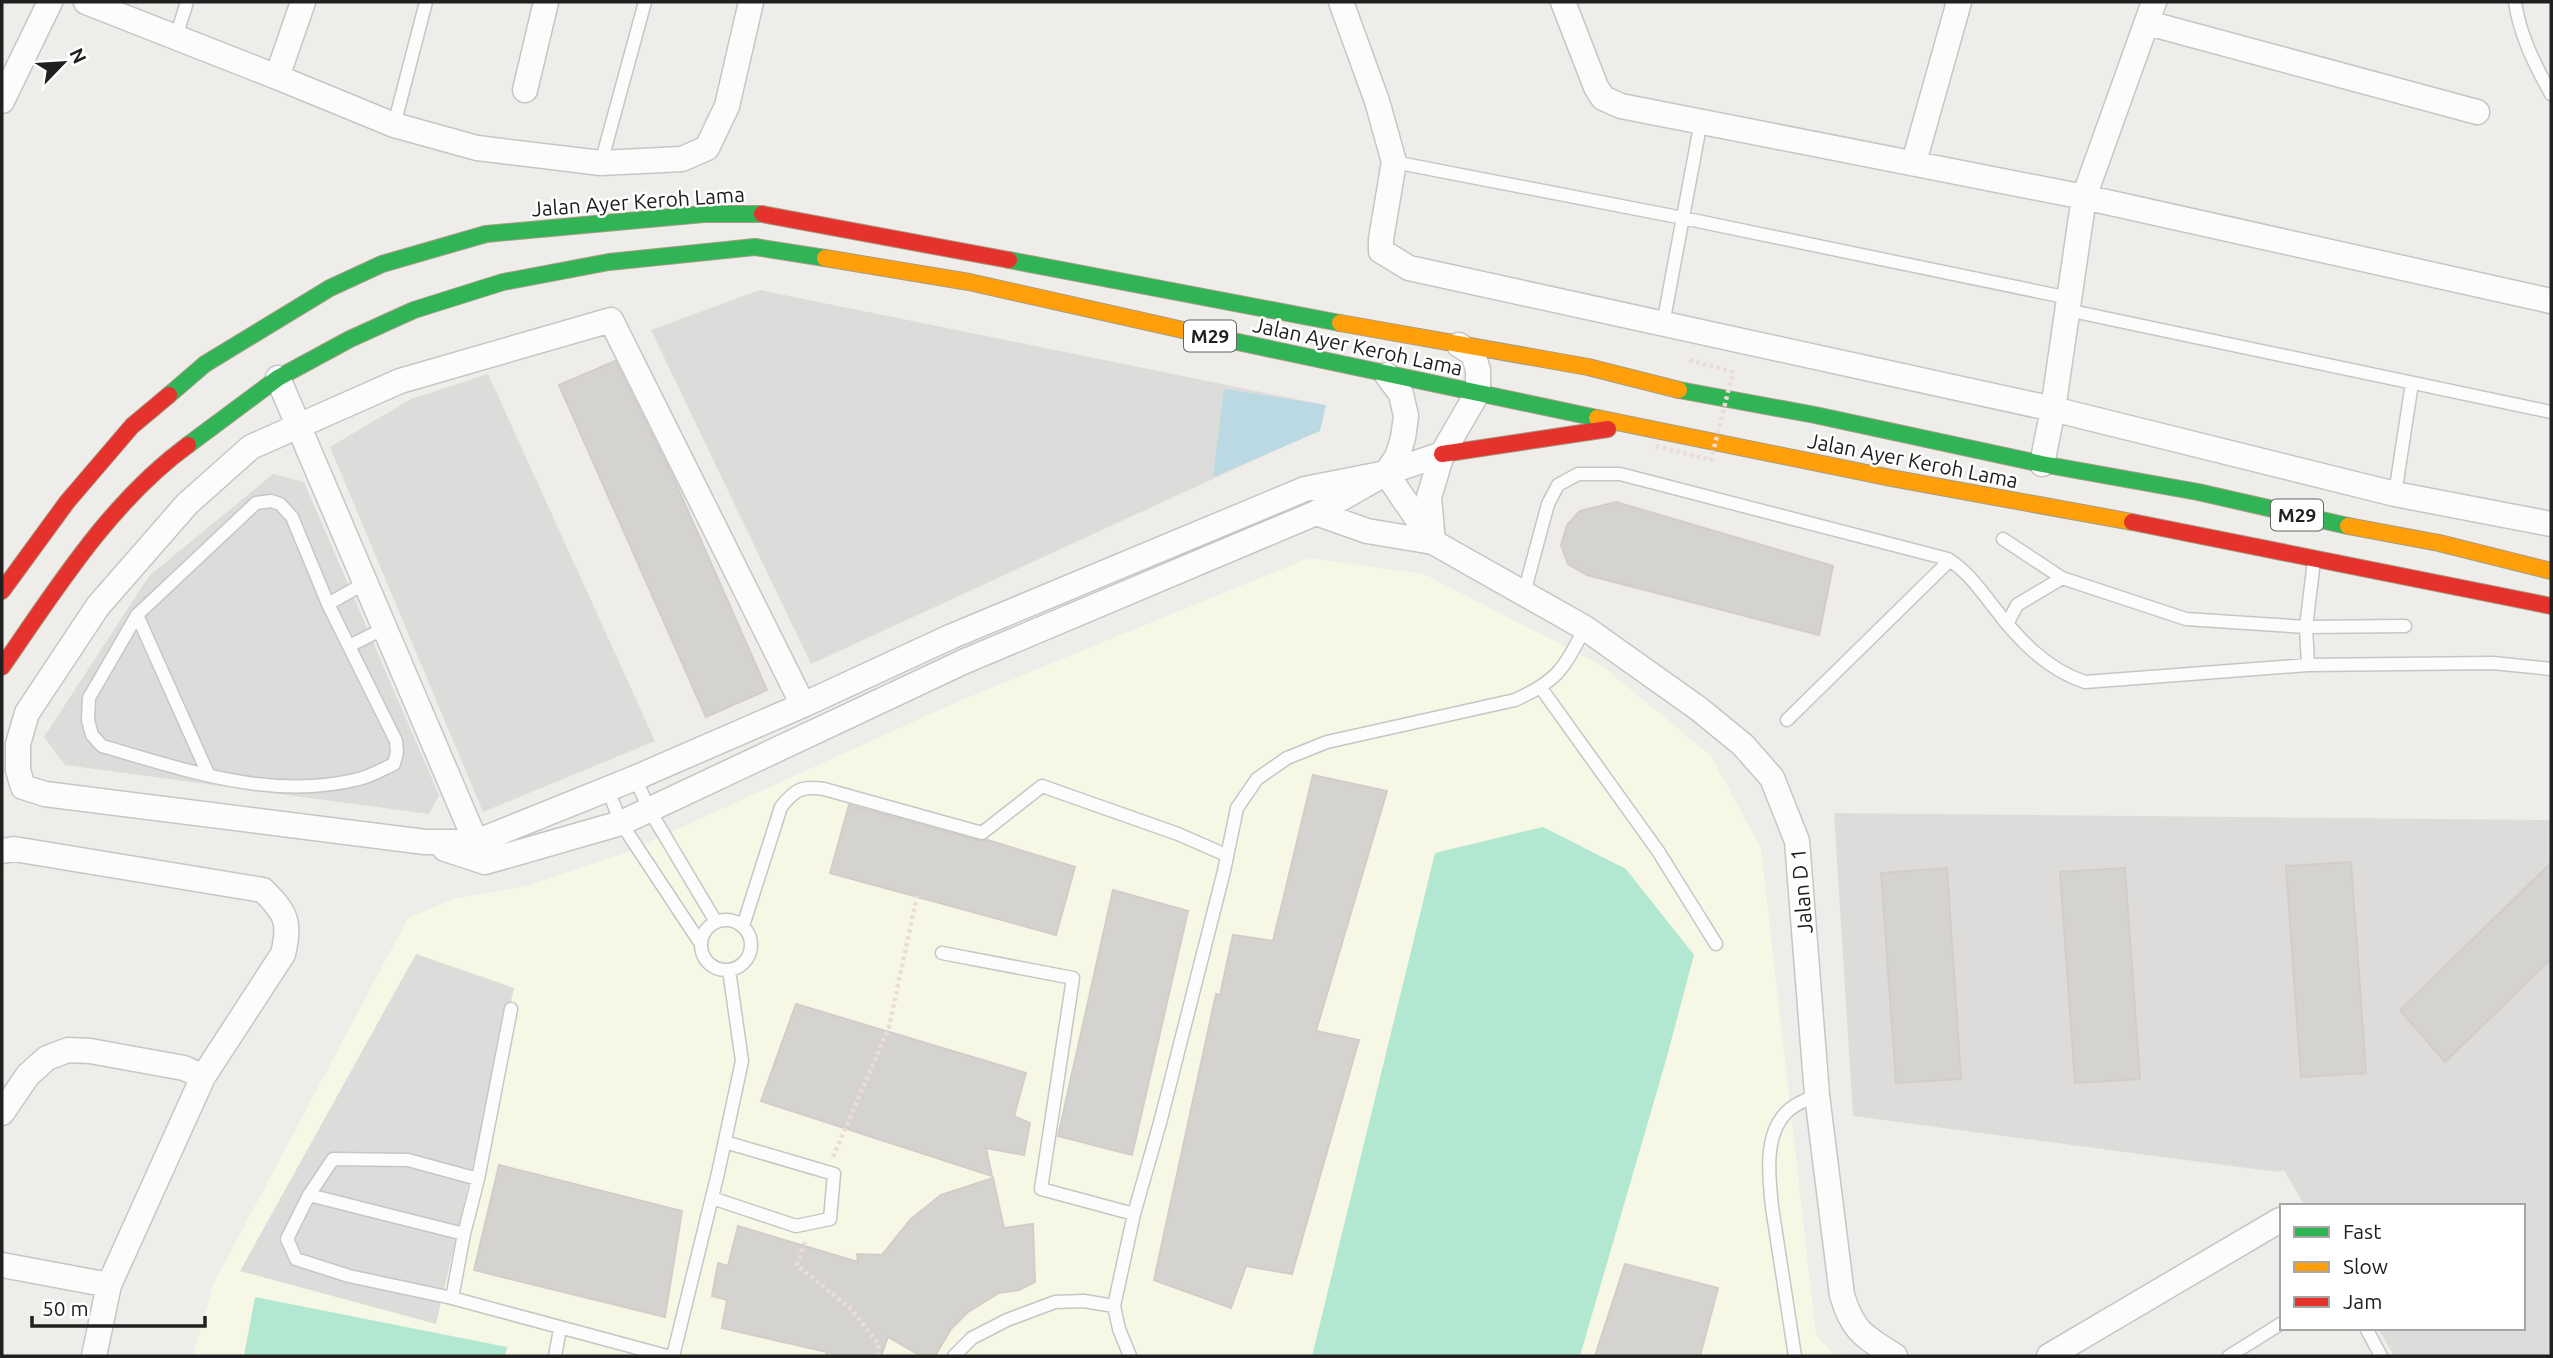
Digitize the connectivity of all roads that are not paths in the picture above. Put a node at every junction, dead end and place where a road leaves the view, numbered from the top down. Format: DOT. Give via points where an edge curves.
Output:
graph roads {
  1 [pos="50,2"];
  2 [pos="86,2"];
  3 [pos="187,2"];
  4 [pos="303,2"];
  5 [pos="426,2"];
  6 [pos="546,2"];
  7 [pos="645,2"];
  8 [pos="751,2"];
  9 [pos="1341,2"];
  10 [pos="1563,2"];
  11 [pos="1959,2"];
  12 [pos="2515,2"];
  13 [pos="2151,12"];
  14 [pos="176,37"];
  15 [pos="277,76"];
  16 [pos="525,90"];
  17 [pos="2551,94"];
  18 [pos="2,101"];
  19 [pos="2477,112"];
  20 [pos="1701,121"];
  21 [pos="394,125"];
  22 [pos="1394,162"];
  23 [pos="1913,162"];
  24 [pos="601,163"];
  25 [pos="2084,197"];
  26 [pos="1683,218"];
  27 [pos="2551,300"];
  28 [pos="2068,304"];
  29 [pos="1663,324"];
  30 [pos="1458,345"];
  31 [pos="236,361"];
  32 [pos="205,365"];
  33 [pos="270,372"];
  34 [pos="1387,375"];
  35 [pos="2412,383"];
  36 [pos="1478,392"];
  37 [pos="2053,409"];
  38 [pos="2551,412"];
  39 [pos="298,424"];
  40 [pos="1634,425"];
  41 [pos="1443,454"];
  42 [pos="1386,473"];
  43 [pos="1891,478"];
  44 [pos="2044,479"];
  45 [pos="2007,481"];
  46 [pos="2395,495"];
  47 [pos="1316,513"];
  48 [pos="2551,524"];
  49 [pos="2168,529"];
  50 [pos="2003,539"];
  51 [pos="1433,542"];
  52 [pos="1948,559"];
  53 [pos="2314,559"];
  54 [pos="2551,570"];
  55 [pos="2062,578"];
  56 [pos="365,583"];
  57 [pos="2,591"];
  58 [pos="1524,593"];
  59 [pos="328,604"];
  60 [pos="2551,606"];
  61 [pos="137,615"];
  62 [pos="2007,624"];
  63 [pos="2405,625"];
  64 [pos="2306,627"];
  65 [pos="385,628"];
  66 [pos="1585,628"];
  67 [pos="349,646"];
  68 [pos="2308,665"];
  69 [pos="2,667"];
  70 [pos="2551,668"];
  71 [pos="1541,688"];
  72 [pos="803,705"];
  73 [pos="1787,720"];
  74 [pos="209,776"];
  75 [pos="635,778"];
  76 [pos="608,789"];
  77 [pos="650,811"];
  78 [pos="621,823"];
  79 [pos="2,851"];
  80 [pos="480,852"];
  81 [pos="1226,855"];
  82 [pos="716,922"];
  83 [pos="743,926"];
  84 [pos="701,944"];
  85 [pos="1716,944"];
  86 [pos="942,953"];
  87 [pos="729,970"];
  88 [pos="511,1010"];
  89 [pos="203,1077"];
  90 [pos="1817,1095"];
  91 [pos="2,1113"];
  92 [pos="725,1142"];
  93 [pos="478,1179"];
  94 [pos="309,1195"];
  95 [pos="712,1198"];
  96 [pos="1134,1214"];
  97 [pos="2280,1220"];
  98 [pos="464,1234"];
  99 [pos="2,1265"];
  100 [pos="110,1285"];
  101 [pos="452,1298"];
  102 [pos="1114,1306"];
  103 [pos="2280,1324"];
  104 [pos="560,1329"];
  105 [pos="2366,1330"];
  106 [pos="94,1356"];
  107 [pos="555,1356"];
  108 [pos="667,1356"];
  109 [pos="673,1356"];
  110 [pos="954,1356"];
  111 [pos="1130,1356"];
  112 [pos="1796,1356"];
  113 [pos="1895,1356"];
  114 [pos="2049,1356"];
  115 [pos="2229,1356"];
  116 [pos="2381,1356"];
  1 -- 18 [label="street"];
  2 -- 14 [label="street"];
  3 -- 14 [label="lane"];
  4 -- 15 [label="street"];
  5 -- 21 [label="lane"];
  6 -- 16 [label="street"];
  7 -- 24 [label="lane"];
  8 -- 24 [label="street" via="727,106 707,148 682,159"];
  9 -- 22 [label="street"];
  10 -- 20 [label="street" via="1603,98 1621,106"];
  11 -- 23 [label="street"];
  12 -- 17 [label="lane" via="2530,54"];
  13 -- 19 [label="street"];
  13 -- 25 [label="street"];
  14 -- 15 [label="street"];
  15 -- 21 [label="street"];
  20 -- 23 [label="street"];
  20 -- 26 [label="lane"];
  21 -- 24 [label="street" via="477,148"];
  22 -- 26 [label="lane"];
  22 -- 29 [label="street" via="1381,251 1395,262"];
  23 -- 25 [label="street"];
  25 -- 27 [label="street"];
  25 -- 28 [label="street"];
  26 -- 28 [label="lane"];
  26 -- 29 [label="lane"];
  28 -- 35 [label="lane"];
  28 -- 37 [label="street"];
  29 -- 37 [label="street"];
  30 -- 32 [label="main road, Jalan Ayer Keroh Lama / M29" via="768,214 704,214 486,234 382,264 330,288"];
  30 -- 36 [label="street" via="1473,354"];
  30 -- 44 [label="main road, Jalan Ayer Keroh Lama / M29" via="1815,415"];
  31 -- 32 [label="main road"];
  32 -- 57 [label="main road, Jalan Ayer Keroh Lama / M29" via="132,426 67,502"];
  33 -- 34 [label="main road, Jalan Ayer Keroh Lama / M29" via="414,310 503,282 609,262 755,247 969,282"];
  33 -- 39 [label="street"];
  33 -- 69 [label="main road, Jalan Ayer Keroh Lama / M29" via="164,462 85,547"];
  34 -- 36 [label="main road, Jalan Ayer Keroh Lama / M29"];
  34 -- 42 [label="street" via="1401,394 1406,416 1397,457"];
  35 -- 38 [label="lane"];
  35 -- 46 [label="lane"];
  36 -- 40 [label="main road, Jalan Ayer Keroh Lama / M29"];
  36 -- 41 [label="street"];
  37 -- 44 [label="street"];
  37 -- 46 [label="street"];
  39 -- 56 [label="street"];
  39 -- 72 [label="street" via="400,381 611,320"];
  39 -- 80 [label="street" via="251,447 187,505 98,606 27,713 18,744 23,787 45,794"];
  40 -- 41 [label="main road"];
  40 -- 43 [label="main road, Jalan Ayer Keroh Lama / M29"];
  41 -- 42 [label="street"];
  41 -- 51 [label="street" via="1429,497"];
  42 -- 47 [label="street"];
  42 -- 51 [label="street, Jalan D 1"];
  42 -- 72 [label="street" via="1305,489 950,637"];
  43 -- 45 [label="main road" via="1917,469 1979,483"];
  43 -- 49 [label="main road, Jalan Ayer Keroh Lama / M29"];
  44 -- 49 [label="main road" via="2081,501 2123,508"];
  44 -- 54 [label="main road, Jalan Ayer Keroh Lama / M29" via="2198,492"];
  46 -- 48 [label="street"];
  47 -- 51 [label="street" via="1367,531"];
  47 -- 77 [label="street" via="963,662"];
  49 -- 53 [label="main road, Jalan Ayer Keroh Lama / M29"];
  50 -- 55 [label="lane"];
  51 -- 58 [label="street, Jalan D 1"];
  52 -- 58 [label="lane" via="1620,474 1578,474 1558,485 1548,504"];
  52 -- 62 [label="lane" via="1962,567"];
  52 -- 73 [label="lane"];
  53 -- 60 [label="main road, Jalan Ayer Keroh Lama / M29"];
  53 -- 64 [label="lane"];
  55 -- 62 [label="lane" via="2017,606"];
  55 -- 64 [label="lane" via="2186,619"];
  56 -- 59 [label="lane"];
  56 -- 65 [label="street"];
  58 -- 66 [label="street, Jalan D 1"];
  59 -- 61 [label="lane" via="292,517 271,501 256,503"];
  59 -- 67 [label="lane"];
  61 -- 74 [label="lane"];
  61 -- 74 [label="lane" via="89,698 92,735 102,746"];
  62 -- 68 [label="lane" via="2064,675 2085,682"];
  63 -- 64 [label="lane"];
  64 -- 68 [label="lane"];
  65 -- 67 [label="lane"];
  65 -- 80 [label="street"];
  66 -- 71 [label="lane" via="1563,668"];
  66 -- 90 [label="street, Jalan D 1" via="1699,709 1772,778 1797,841"];
  67 -- 74 [label="lane" via="397,741 394,764 361,779 298,788"];
  68 -- 70 [label="lane" via="2493,663"];
  71 -- 81 [label="lane" via="1515,701 1326,742 1287,758 1257,779 1237,808"];
  71 -- 85 [label="lane" via="1650,840"];
  72 -- 75 [label="street"];
  75 -- 76 [label="street"];
  75 -- 77 [label="lane"];
  76 -- 78 [label="lane"];
  76 -- 80 [label="street"];
  77 -- 78 [label="street"];
  77 -- 82 [label="lane"];
  78 -- 80 [label="street"];
  78 -- 84 [label="lane"];
  79 -- 89 [label="street" via="13,849 263,890 280,907 288,932 283,954"];
  81 -- 83 [label="lane" via="1042,786 982,834 805,787 781,807"];
  81 -- 96 [label="lane"];
  82 -- 83 [label="lane" via="730,920"];
  82 -- 84 [label="lane" via="705,931"];
  83 -- 87 [label="lane" via="750,936 748,959"];
  84 -- 87 [label="lane" via="705,958 715,968"];
  86 -- 96 [label="lane" via="1073,978 1041,1189"];
  87 -- 92 [label="lane" via="742,1061"];
  88 -- 93 [label="lane"];
  89 -- 91 [label="street" via="184,1068 68,1050 47,1058 28,1075"];
  89 -- 100 [label="street"];
  90 -- 112 [label="lane" via="1785,1113 1771,1147 1771,1195"];
  90 -- 113 [label="street, Jalan D 1" via="1842,1295 1853,1325"];
  92 -- 95 [label="lane"];
  92 -- 95 [label="lane" via="834,1174 830,1219 796,1226"];
  93 -- 94 [label="lane" via="408,1160 334,1159"];
  93 -- 98 [label="lane"];
  94 -- 98 [label="lane"];
  94 -- 101 [label="lane" via="287,1240 296,1259 349,1276"];
  95 -- 109 [label="lane"];
  96 -- 102 [label="lane"];
  97 -- 114 [label="street"];
  98 -- 101 [label="lane"];
  99 -- 100 [label="street"];
  100 -- 106 [label="street"];
  101 -- 104 [label="lane"];
  102 -- 110 [label="lane" via="1055,1302 983,1332"];
  102 -- 111 [label="lane"];
  103 -- 115 [label="lane"];
  104 -- 107 [label="lane"];
  104 -- 108 [label="lane"];
  105 -- 116 [label="lane"];
}
